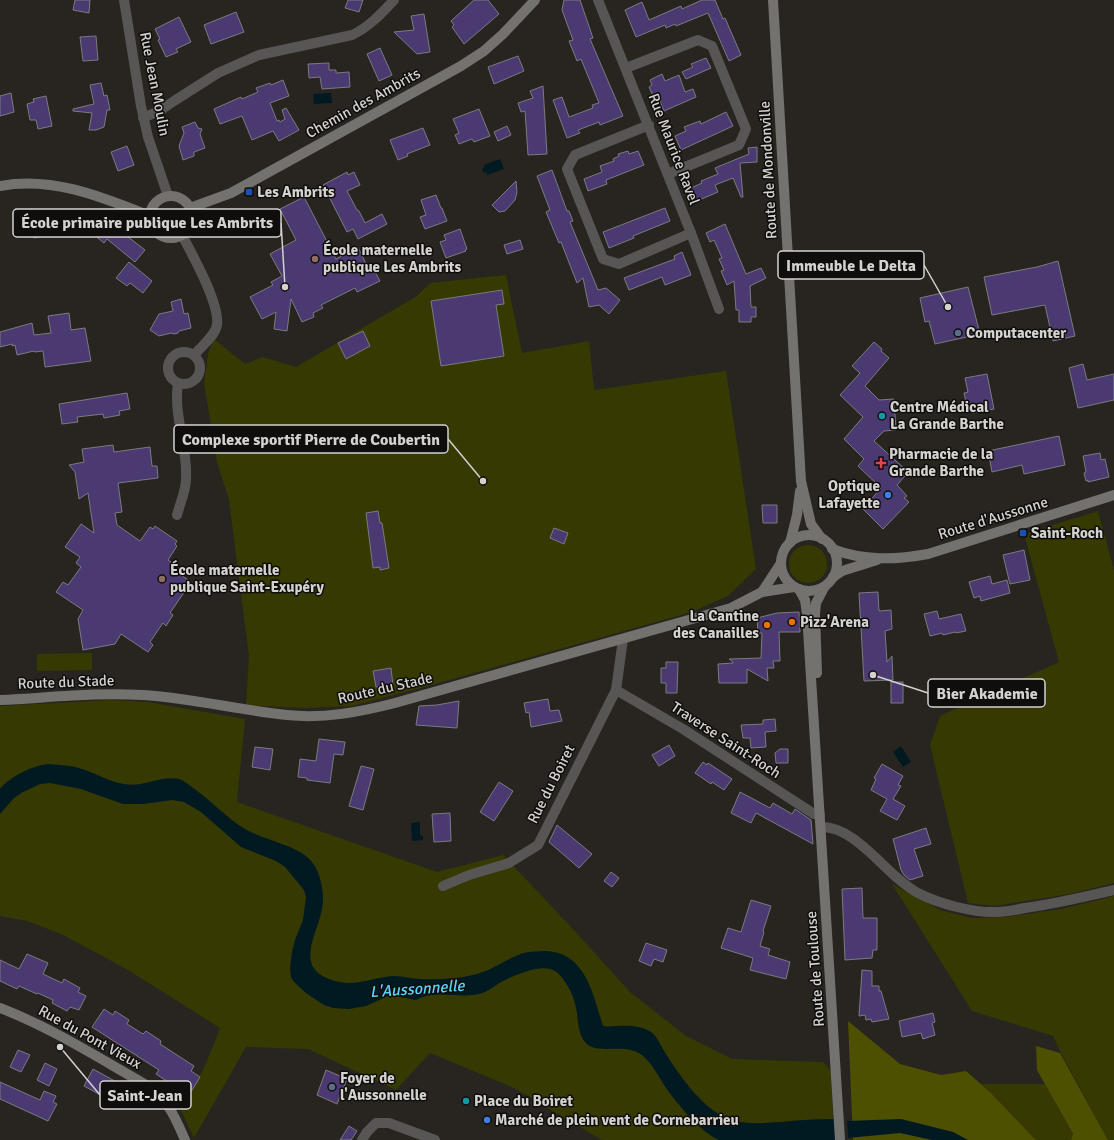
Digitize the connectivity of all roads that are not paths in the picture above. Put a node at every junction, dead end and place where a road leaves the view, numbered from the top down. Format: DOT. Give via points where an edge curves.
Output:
graph roads {
  1 [pos="124,0"];
  2 [pos="394,0"];
  3 [pos="535,0"];
  4 [pos="598,0"];
  5 [pos="772,0"];
  6 [pos="626,68"];
  7 [pos="143,118"];
  8 [pos="649,126"];
  9 [pos="668,174"];
  10 [pos="0,186"];
  11 [pos="168,196"];
  12 [pos="190,208"];
  13 [pos="150,216"];
  14 [pos="691,233"];
  15 [pos="182,235"];
  16 [pos="719,309"];
  17 [pos="194,355"];
  18 [pos="178,383"];
  19 [pos="801,482"];
  20 [pos="1114,495"];
  21 [pos="177,515"];
  22 [pos="822,539"];
  23 [pos="790,543"];
  24 [pos="832,549"];
  25 [pos="878,560"];
  26 [pos="781,563"];
  27 [pos="833,577"];
  28 [pos="825,586"];
  29 [pos="797,588"];
  30 [pos="762,592"];
  31 [pos="622,640"];
  32 [pos="616,690"];
  33 [pos="0,700"];
  34 [pos="819,797"];
  35 [pos="820,815"];
  36 [pos="821,827"];
  37 [pos="443,886"];
  38 [pos="1114,890"];
  39 [pos="0,1008"];
  40 [pos="185,1140"];
  41 [pos="362,1140"];
  42 [pos="434,1140"];
  43 [pos="840,1140"];
  1 -- 7 [label="street, Rue Jean Moulin"];
  2 -- 7 [label="street" via="372,23 352,36 259,55 218,73 161,110"];
  3 -- 12 [label="main road, Chemin des Ambrits" via="484,51 461,66 231,193"];
  4 -- 6 [label="street, Rue Maurice Ravel"];
  5 -- 19 [label="main road, Route de Mondonville"];
  6 -- 8 [label="street, Rue Maurice Ravel"];
  6 -- 9 [label="street" via="698,40 712,46 746,129 739,145"];
  7 -- 11 [label="street, Rue Jean Moulin"];
  8 -- 9 [label="street, Rue Maurice Ravel"];
  8 -- 14 [label="street" via="575,155 568,168 570,176 603,259 619,264"];
  9 -- 14 [label="street, Rue Maurice Ravel"];
  10 -- 13 [label="main road" via="26,183 69,187"];
  11 -- 12 [label="main road" via="177,197"];
  11 -- 13 [label="main road" via="156,202"];
  12 -- 15 [label="main road" via="192,220"];
  13 -- 15 [label="main road" via="153,228 163,237 176,238"];
  14 -- 16 [label="street, Rue Maurice Ravel"];
  15 -- 17 [label="street" via="202,275 217,317 217,326"];
  17 -- 18 [label="street" via="200,366 200,373 191,382"];
  17 -- 18 [label="street" via="189,352 177,352 169,360 169,375"];
  18 -- 21 [label="street" via="177,409 186,458 186,480"];
  19 -- 22 [label="main road, Route de Mondonville" via="811,524"];
  19 -- 23 [label="main road, Route de Mondonville"];
  20 -- 25 [label="main road, Route d'Aussonne" via="928,554"];
  22 -- 23 [label="main road" via="809,536"];
  22 -- 24 [label="main road"];
  23 -- 26 [label="main road" via="785,548"];
  24 -- 25 [label="main road, Route d'Aussonne"];
  24 -- 27 [label="main road" via="836,560"];
  25 -- 27 [label="main road, Route d'Aussonne" via="842,571"];
  26 -- 29 [label="main road" via="784,577"];
  26 -- 30 [label="main road, Route du Stade"];
  27 -- 28 [label="main road"];
  28 -- 29 [label="main road" via="813,591"];
  28 -- 34 [label="main road, Route de Toulouse" via="816,603 815,614"];
  29 -- 30 [label="main road, Route du Stade"];
  29 -- 34 [label="main road, Route de Toulouse" via="805,600 807,614"];
  30 -- 31 [label="main road, Route du Stade" via="731,608"];
  31 -- 32 [label="street, Rue du Boiret"];
  31 -- 33 [label="main road, Route du Stade" via="395,703 341,714 288,715 143,695"];
  32 -- 35 [label="street, Traverse Saint-Roch" via="683,729 814,814"];
  32 -- 37 [label="street, Rue du Boiret" via="538,845 509,863"];
  34 -- 35 [label="main road, Route de Toulouse"];
  35 -- 36 [label="main road, Route de Toulouse"];
  36 -- 38 [label="street" via="846,834 918,893 978,911 998,912 1059,903"];
  36 -- 43 [label="main road, Route de Toulouse"];
  39 -- 40 [label="main road, Rue du Pont Vieux" via="49,1030 143,1083 166,1103"];
  41 -- 42 [label="street" via="376,1123 390,1123"];
}
